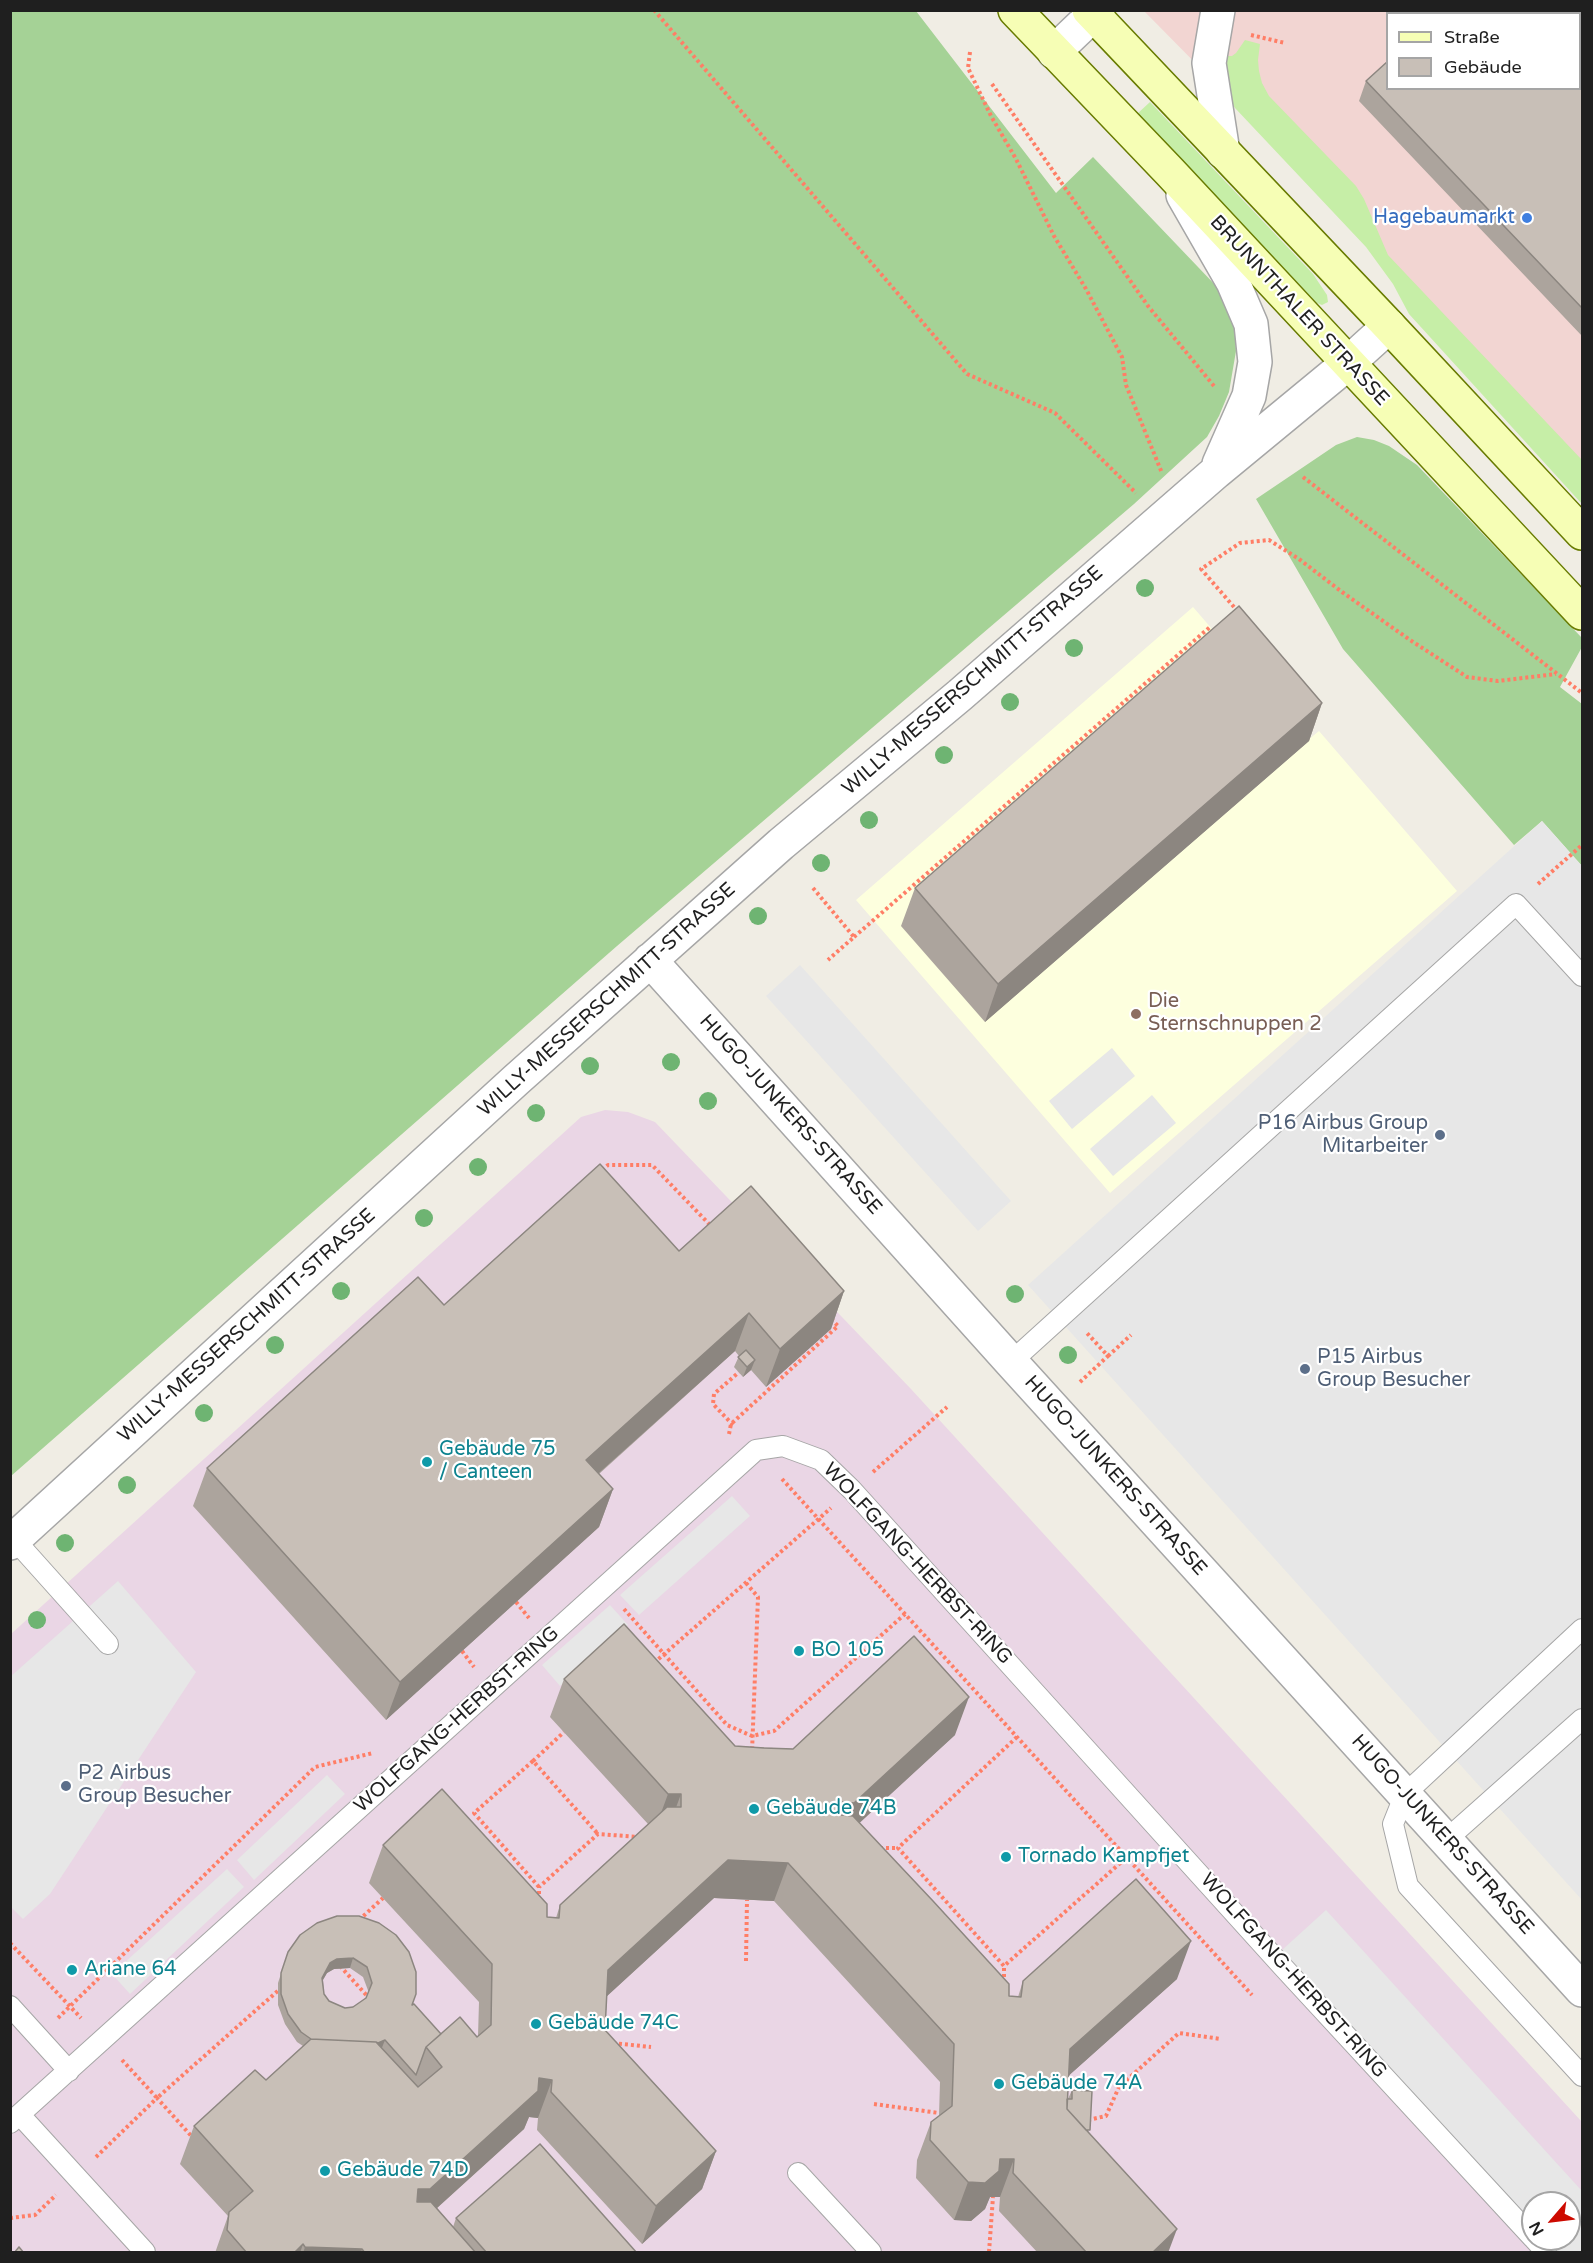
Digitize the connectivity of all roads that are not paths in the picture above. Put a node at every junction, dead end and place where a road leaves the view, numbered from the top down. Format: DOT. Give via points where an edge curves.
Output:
graph roads {
  1 [pos="1015,10"];
  2 [pos="1218,10"];
  3 [pos="1093,12"];
  4 [pos="1054,52"];
  5 [pos="1223,152"];
  6 [pos="1170,172"];
  7 [pos="1389,326"];
  8 [pos="1347,364"];
  9 [pos="1216,471"];
  10 [pos="1582,533"];
  11 [pos="1582,613"];
  12 [pos="650,960"];
  13 [pos="1582,976"];
  14 [pos="1011,1362"];
  15 [pos="12,1541"];
  16 [pos="1582,1629"];
  17 [pos="108,1644"];
  18 [pos="1582,1719"];
  19 [pos="1405,1794"];
  20 [pos="1446,1840"];
  21 [pos="1582,1990"];
  22 [pos="10,2006"];
  23 [pos="69,2071"];
  24 [pos="1582,2076"];
  25 [pos="15,2119"];
  26 [pos="798,2173"];
  27 [pos="1521,2226"];
  28 [pos="145,2253"];
  29 [pos="871,2253"];
  1 -- 4 [label="main road, BRUNNTHALER STRASSE"];
  2 -- 5 [label="street" via="1209,63"];
  3 -- 4 [label="street"];
  3 -- 5 [label="main road"];
  4 -- 6 [label="main road, BRUNNTHALER STRASSE"];
  5 -- 7 [label="main road"];
  6 -- 8 [label="main road, BRUNNTHALER STRASSE"];
  6 -- 9 [label="street, WILLY-MESSERSCHMITT-STRASSE" via="1233,282 1251,324 1255,362 1249,396"];
  7 -- 8 [label="street, WILLY-MESSERSCHMITT-STRASSE"];
  7 -- 10 [label="main road"];
  8 -- 9 [label="street, WILLY-MESSERSCHMITT-STRASSE"];
  8 -- 11 [label="main road, BRUNNTHALER STRASSE"];
  9 -- 12 [label="street, WILLY-MESSERSCHMITT-STRASSE"];
  12 -- 14 [label="street, HUGO-JUNKERS-STRASSE"];
  12 -- 15 [label="street, WILLY-MESSERSCHMITT-STRASSE"];
  13 -- 14 [label="lane" via="1516,904"];
  14 -- 19 [label="street, HUGO-JUNKERS-STRASSE"];
  15 -- 17 [label="lane"];
  16 -- 19 [label="lane"];
  18 -- 20 [label="lane"];
  19 -- 20 [label="street, HUGO-JUNKERS-STRASSE"];
  19 -- 24 [label="lane" via="1393,1824 1408,1886"];
  20 -- 21 [label="street, HUGO-JUNKERS-STRASSE"];
  22 -- 23 [label="lane"];
  23 -- 25 [label="lane, WOLFGANG-HERBST-RING"];
  23 -- 27 [label="lane, WOLFGANG-HERBST-RING" via="756,1450 783,1446 821,1460 852,1490"];
  25 -- 28 [label="lane" via="76,2176"];
  26 -- 29 [label="lane"];
}
